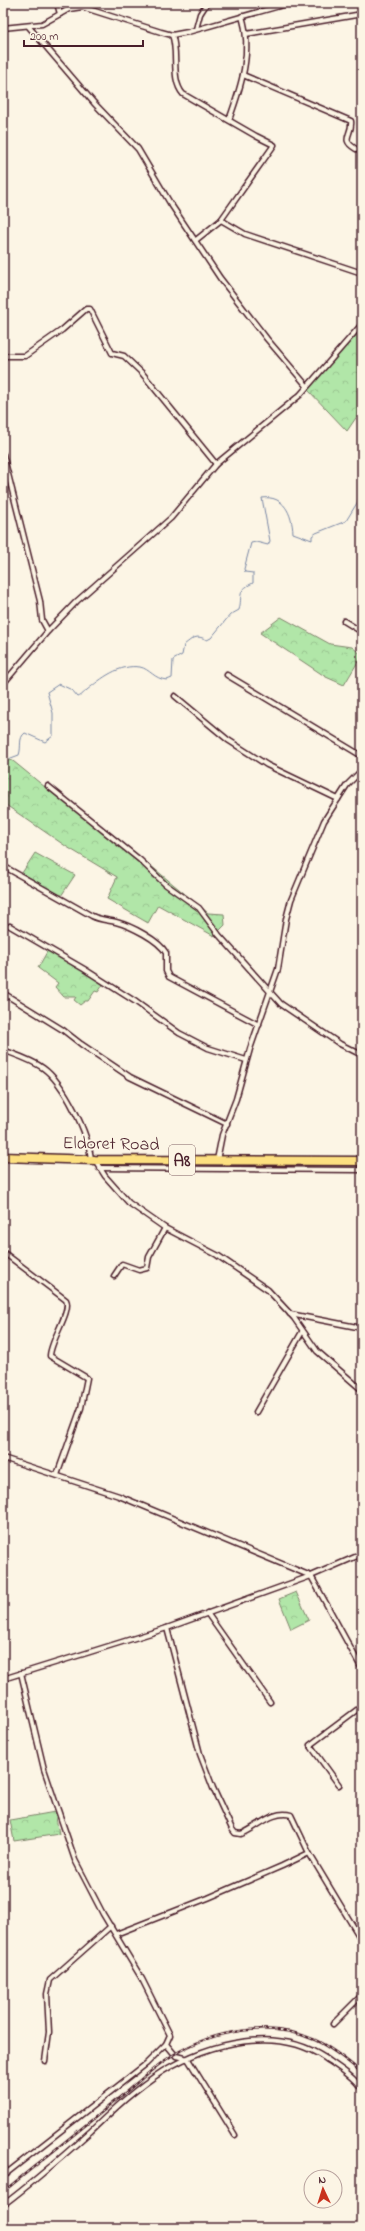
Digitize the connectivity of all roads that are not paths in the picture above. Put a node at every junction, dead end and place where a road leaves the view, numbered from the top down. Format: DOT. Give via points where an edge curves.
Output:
graph roads {
  1 [pos="57,3"];
  2 [pos="207,3"];
  3 [pos="290,3"];
  4 [pos="60,14"];
  5 [pos="362,14"];
  6 [pos="242,16"];
  7 [pos="29,27"];
  8 [pos="3,28"];
  9 [pos="196,30"];
  10 [pos="246,34"];
  11 [pos="172,35"];
  12 [pos="243,75"];
  13 [pos="229,120"];
  14 [pos="356,149"];
  15 [pos="221,220"];
  16 [pos="196,240"];
  17 [pos="362,273"];
  18 [pos="362,324"];
  19 [pos="3,356"];
  20 [pos="307,386"];
  21 [pos="3,454"];
  22 [pos="216,464"];
  23 [pos="344,620"];
  24 [pos="48,631"];
  25 [pos="362,632"];
  26 [pos="227,675"];
  27 [pos="3,684"];
  28 [pos="175,696"];
  29 [pos="362,756"];
  30 [pos="362,770"];
  31 [pos="48,786"];
  32 [pos="338,799"];
  33 [pos="3,866"];
  34 [pos="10,926"];
  35 [pos="3,993"];
  36 [pos="270,993"];
  37 [pos="259,1025"];
  38 [pos="3,1050"];
  39 [pos="362,1055"];
  40 [pos="246,1060"];
  41 [pos="227,1124"];
  42 [pos="3,1157"];
  43 [pos="93,1160"];
  44 [pos="217,1160"];
  45 [pos="362,1161"];
  46 [pos="99,1168"];
  47 [pos="362,1170"];
  48 [pos="166,1228"];
  49 [pos="3,1252"];
  50 [pos="114,1276"];
  51 [pos="290,1314"];
  52 [pos="362,1328"];
  53 [pos="302,1332"];
  54 [pos="362,1390"];
  55 [pos="256,1412"];
  56 [pos="3,1458"];
  57 [pos="57,1475"];
  58 [pos="362,1554"];
  59 [pos="311,1576"];
  60 [pos="208,1613"];
  61 [pos="167,1628"];
  62 [pos="362,1669"];
  63 [pos="21,1673"];
  64 [pos="3,1679"];
  65 [pos="270,1702"];
  66 [pos="362,1706"];
  67 [pos="339,1785"];
  68 [pos="309,1853"];
  69 [pos="111,1926"];
  70 [pos="116,1934"];
  71 [pos="362,1941"];
  72 [pos="362,1995"];
  73 [pos="333,2024"];
  74 [pos="166,2044"];
  75 [pos="176,2056"];
  76 [pos="188,2059"];
  77 [pos="45,2061"];
  78 [pos="175,2065"];
  79 [pos="362,2089"];
  80 [pos="235,2135"];
  81 [pos="3,2164"];
  82 [pos="5,2175"];
  83 [pos="3,2205"];
  1 -- 4 [label="street"];
  2 -- 9 [label="street" via="200,14"];
  3 -- 6 [label="street"];
  4 -- 7 [label="street" via="42,24"];
  4 -- 11 [label="street" via="82,6"];
  5 -- 10 [label="street"];
  6 -- 9 [label="street"];
  6 -- 10 [label="street"];
  7 -- 8 [label="street"];
  7 -- 16 [label="street" via="94,103 138,149 170,203"];
  9 -- 11 [label="street"];
  10 -- 12 [label="street"];
  11 -- 13 [label="street" via="180,91"];
  12 -- 13 [label="street"];
  12 -- 14 [label="street" via="351,120 347,141 348,145"];
  13 -- 15 [label="street" via="275,146"];
  15 -- 16 [label="street"];
  15 -- 17 [label="street" via="245,234"];
  16 -- 20 [label="street" via="233,294"];
  18 -- 20 [label="street"];
  19 -- 22 [label="street" via="25,356 86,309 90,309 112,353 124,356 142,373"];
  20 -- 22 [label="street" via="296,399"];
  21 -- 24 [label="street" via="40,601 42,620"];
  22 -- 24 [label="street" via="171,518"];
  23 -- 25 [label="street"];
  24 -- 27 [label="street"];
  26 -- 29 [label="street"];
  28 -- 32 [label="street" via="223,736 267,764"];
  30 -- 32 [label="street"];
  31 -- 36 [label="street" via="140,860 182,898 198,908"];
  32 -- 36 [label="street" via="317,837 291,900 278,969"];
  33 -- 37 [label="street" via="92,916 116,922 153,940 166,953 166,971 169,977"];
  34 -- 40 [label="street" via="84,969 179,1033 208,1048"];
  35 -- 41 [label="street" via="63,1030 130,1077"];
  36 -- 37 [label="street"];
  36 -- 39 [label="street" via="311,1026"];
  37 -- 40 [label="street"];
  38 -- 43 [label="street" via="43,1067 51,1076 71,1107 89,1145"];
  40 -- 41 [label="street" via="240,1088"];
  41 -- 44 [label="street"];
  42 -- 43 [label="highway, Eldoret Road / A8"];
  43 -- 44 [label="highway, Eldoret Road / A8"];
  43 -- 46 [label="street"];
  44 -- 45 [label="highway, Eldoret Road / A8"];
  46 -- 47 [label="street"];
  46 -- 48 [label="street" via="122,1197"];
  48 -- 50 [label="street" via="149,1257 147,1268 139,1270 122,1264"];
  48 -- 51 [label="street" via="200,1244 260,1284 276,1297"];
  49 -- 57 [label="street" via="66,1300 67,1308 50,1356 87,1378 81,1408"];
  51 -- 52 [label="street"];
  51 -- 53 [label="street"];
  53 -- 54 [label="street" via="317,1351"];
  53 -- 55 [label="street"];
  56 -- 57 [label="street"];
  57 -- 59 [label="street" via="119,1496"];
  58 -- 59 [label="street"];
  59 -- 60 [label="street"];
  59 -- 62 [label="street"];
  60 -- 61 [label="street"];
  60 -- 65 [label="street"];
  61 -- 63 [label="street"];
  61 -- 68 [label="street" via="200,1754 232,1829 235,1833 241,1834 269,1818 290,1815"];
  63 -- 64 [label="street"];
  63 -- 69 [label="street" via="44,1769 75,1860"];
  66 -- 67 [label="street" via="310,1746"];
  68 -- 70 [label="street" via="208,1898"];
  68 -- 71 [label="street"];
  69 -- 70 [label="street"];
  69 -- 77 [label="street" via="50,1980 47,1994 49,2032"];
  70 -- 74 [label="street" via="168,2029 170,2035"];
  72 -- 73 [label="street"];
  74 -- 75 [label="street"];
  74 -- 82 [label="street" via="146,2064"];
  75 -- 76 [label="street"];
  75 -- 78 [label="street"];
  76 -- 78 [label="street"];
  76 -- 79 [label="street" via="218,2047 242,2042 288,2042 317,2053 349,2075"];
  76 -- 80 [label="street"];
  78 -- 83 [label="street" via="135,2092 29,2186"];
  81 -- 82 [label="street"];
}
